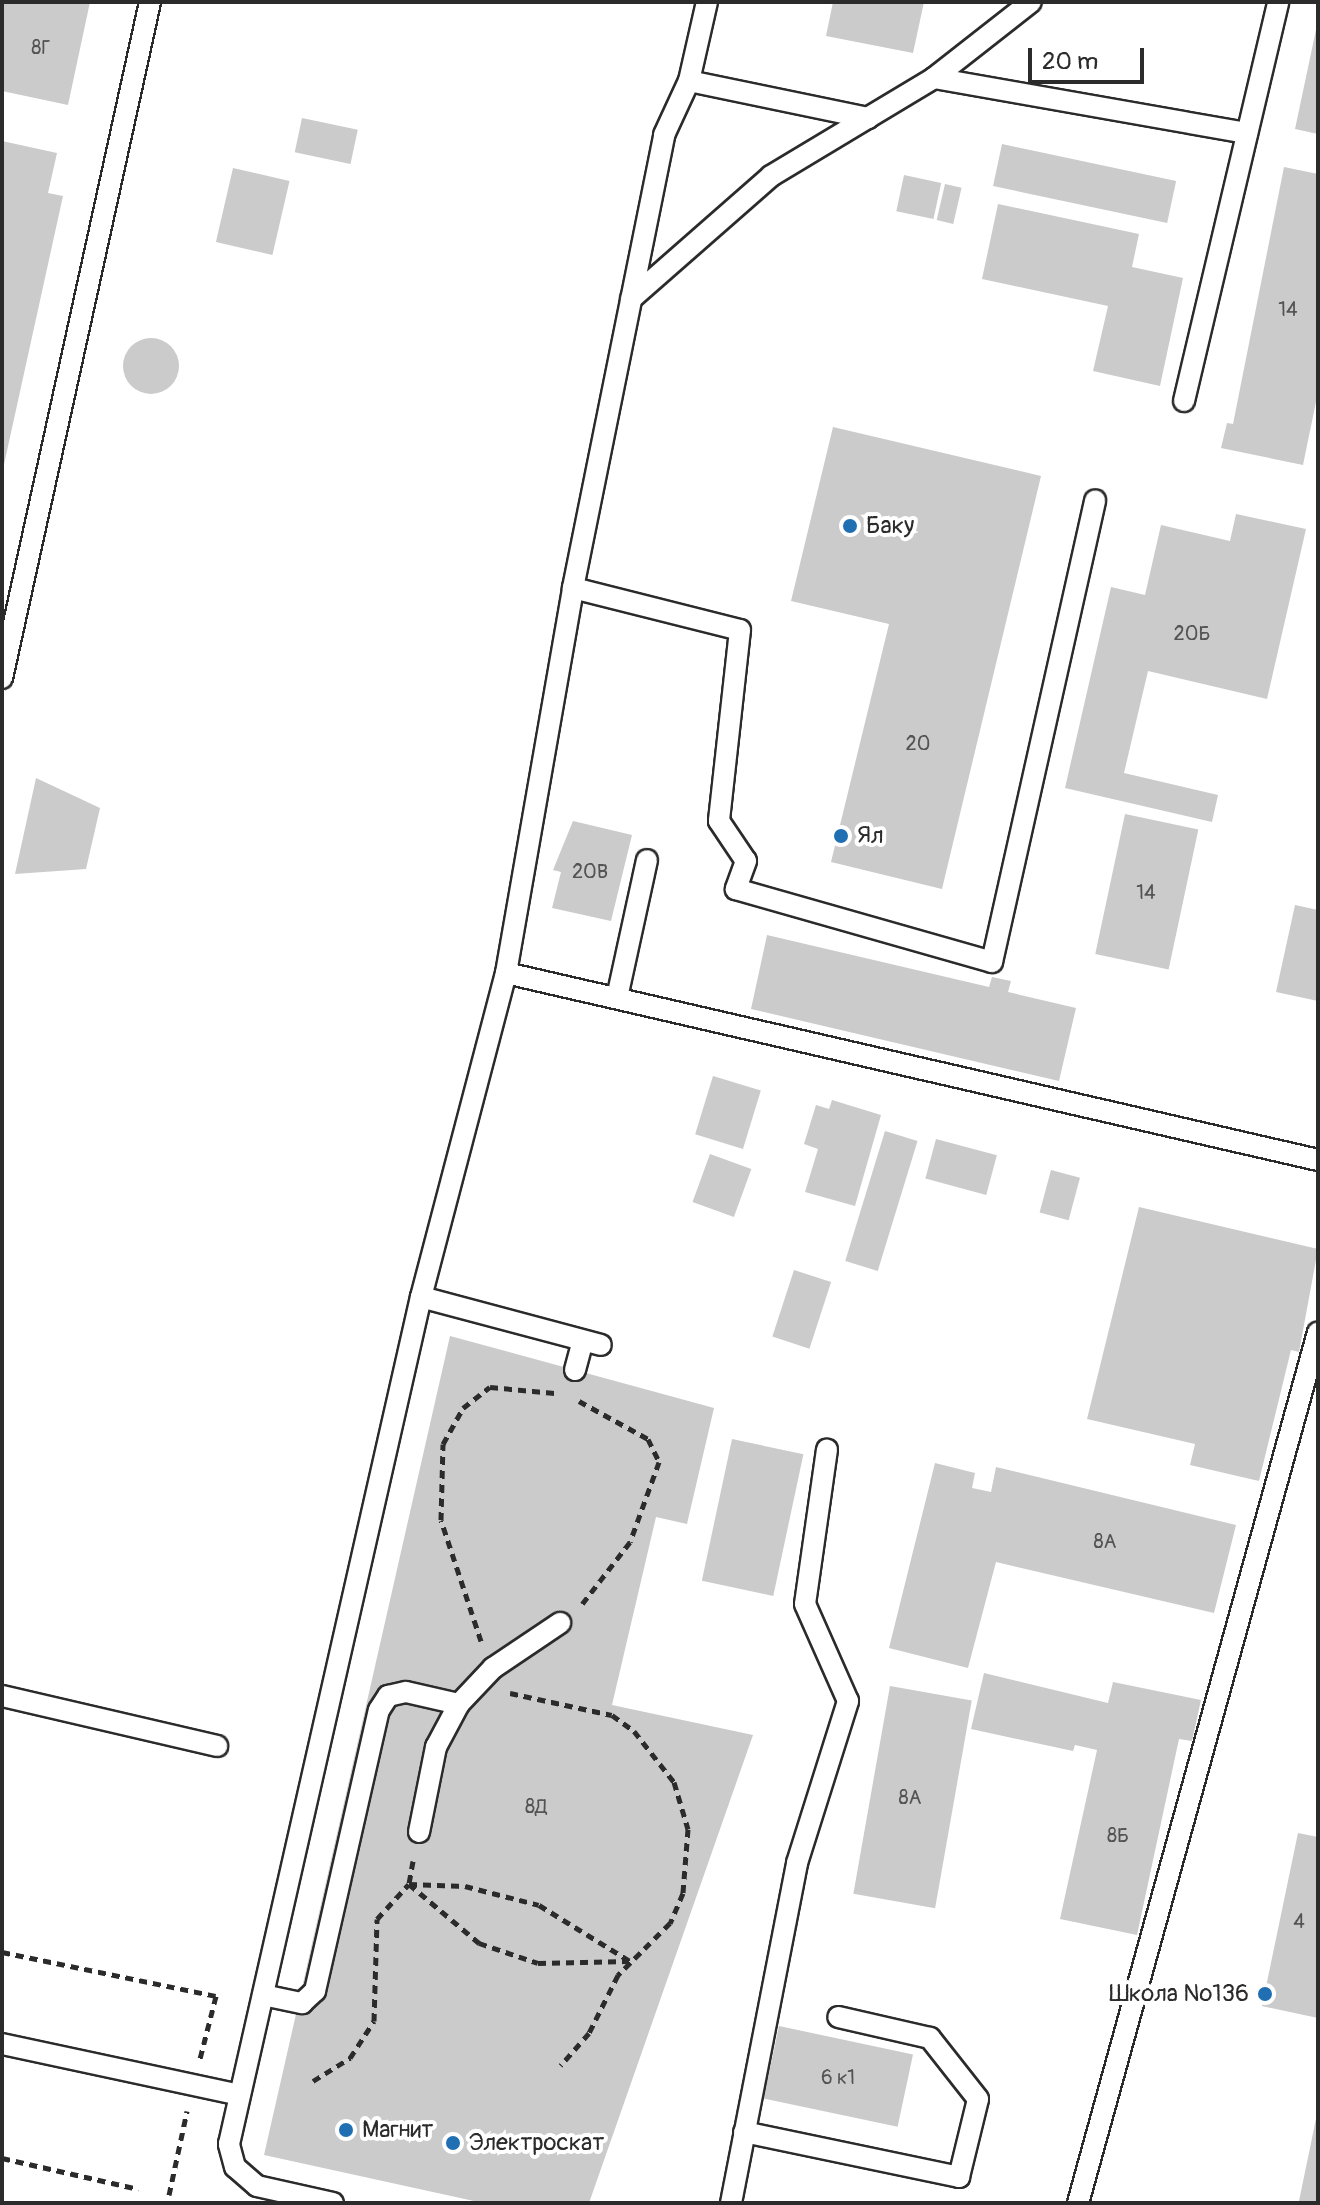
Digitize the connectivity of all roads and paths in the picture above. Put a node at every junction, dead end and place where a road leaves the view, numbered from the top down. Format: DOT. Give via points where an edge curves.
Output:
graph roads {
  1 [pos="150,2"];
  2 [pos="707,2"];
  3 [pos="1031,2"];
  4 [pos="1278,2"];
  5 [pos="934,78"];
  6 [pos="689,81"];
  7 [pos="868,118"];
  8 [pos="1247,133"];
  9 [pos="631,299"];
  10 [pos="1184,401"];
  11 [pos="1095,500"];
  12 [pos="573,588"];
  13 [pos="2,678"];
  14 [pos="647,860"];
  15 [pos="506,973"];
  16 [pos="618,993"];
  17 [pos="1318,1160"];
  18 [pos="421,1297"];
  19 [pos="1318,1332"];
  20 [pos="575,1370"];
  21 [pos="827,1450"];
  22 [pos="560,1623"];
  23 [pos="493,1668"];
  24 [pos="474,1685"];
  25 [pos="2,1696"];
  26 [pos="459,1704"];
  27 [pos="217,1746"];
  28 [pos="419,1832"];
  29 [pos="409,1884"];
  30 [pos="2,1952"];
  31 [pos="630,1961"];
  32 [pos="263,1995"];
  33 [pos="838,2017"];
  34 [pos="2,2044"];
  35 [pos="561,2065"];
  36 [pos="313,2081"];
  37 [pos="193,2085"];
  38 [pos="240,2095"];
  39 [pos="744,2132"];
  40 [pos="2,2158"];
  41 [pos="139,2189"];
  42 [pos="169,2195"];
  43 [pos="333,2203"];
  44 [pos="731,2203"];
  45 [pos="1078,2203"];
  1 -- 13 [label="lane"];
  2 -- 6 [label="lane"];
  3 -- 5 [label="lane"];
  4 -- 8 [label="lane"];
  5 -- 7 [label="lane"];
  5 -- 8 [label="lane"];
  6 -- 7 [label="lane"];
  6 -- 9 [label="lane" via="664,135"];
  7 -- 9 [label="lane" via="771,176"];
  8 -- 10 [label="lane"];
  9 -- 12 [label="lane"];
  11 -- 12 [label="lane" via="992,962 736,889 746,861 719,821 740,630"];
  12 -- 15 [label="lane"];
  14 -- 16 [label="lane"];
  15 -- 16 [label="lane"];
  15 -- 18 [label="lane"];
  16 -- 17 [label="lane"];
  18 -- 20 [label="lane" via="592,1343"];
  18 -- 32 [label="lane"];
  19 -- 45 [label="lane"];
  21 -- 39 [label="lane" via="805,1604 848,1701 797,1863"];
  22 -- 23 [label="lane"];
  22 -- 23 [label="path" via="622,1554 657,1473 658,1452 593,1405 490,1387 452,1423 439,1475 451,1564"];
  23 -- 24 [label="lane"];
  24 -- 26 [label="lane"];
  24 -- 31 [label="path" via="612,1715 656,1754 674,1782 688,1829 683,1893 658,1940"];
  25 -- 27 [label="lane"];
  26 -- 28 [label="lane" via="436,1747"];
  26 -- 32 [label="lane" via="406,1692 388,1696 379,1710 315,1991 302,2003"];
  29 -- 31 [label="path" via="465,1886 539,1905"];
  29 -- 31 [label="path" via="453,1927 508,1955 568,1967"];
  29 -- 36 [label="path" via="377,1919 374,2021 350,2058"];
  30 -- 37 [label="path" via="216,1996"];
  31 -- 35 [label="path" via="589,2033"];
  32 -- 38 [label="lane"];
  33 -- 39 [label="lane" via="930,2038 978,2099 959,2177"];
  34 -- 37 [label="lane"];
  37 -- 38 [label="lane"];
  37 -- 42 [label="path"];
  38 -- 43 [label="lane" via="229,2144 241,2175 257,2186"];
  39 -- 44 [label="lane"];
  40 -- 41 [label="path"];
}
